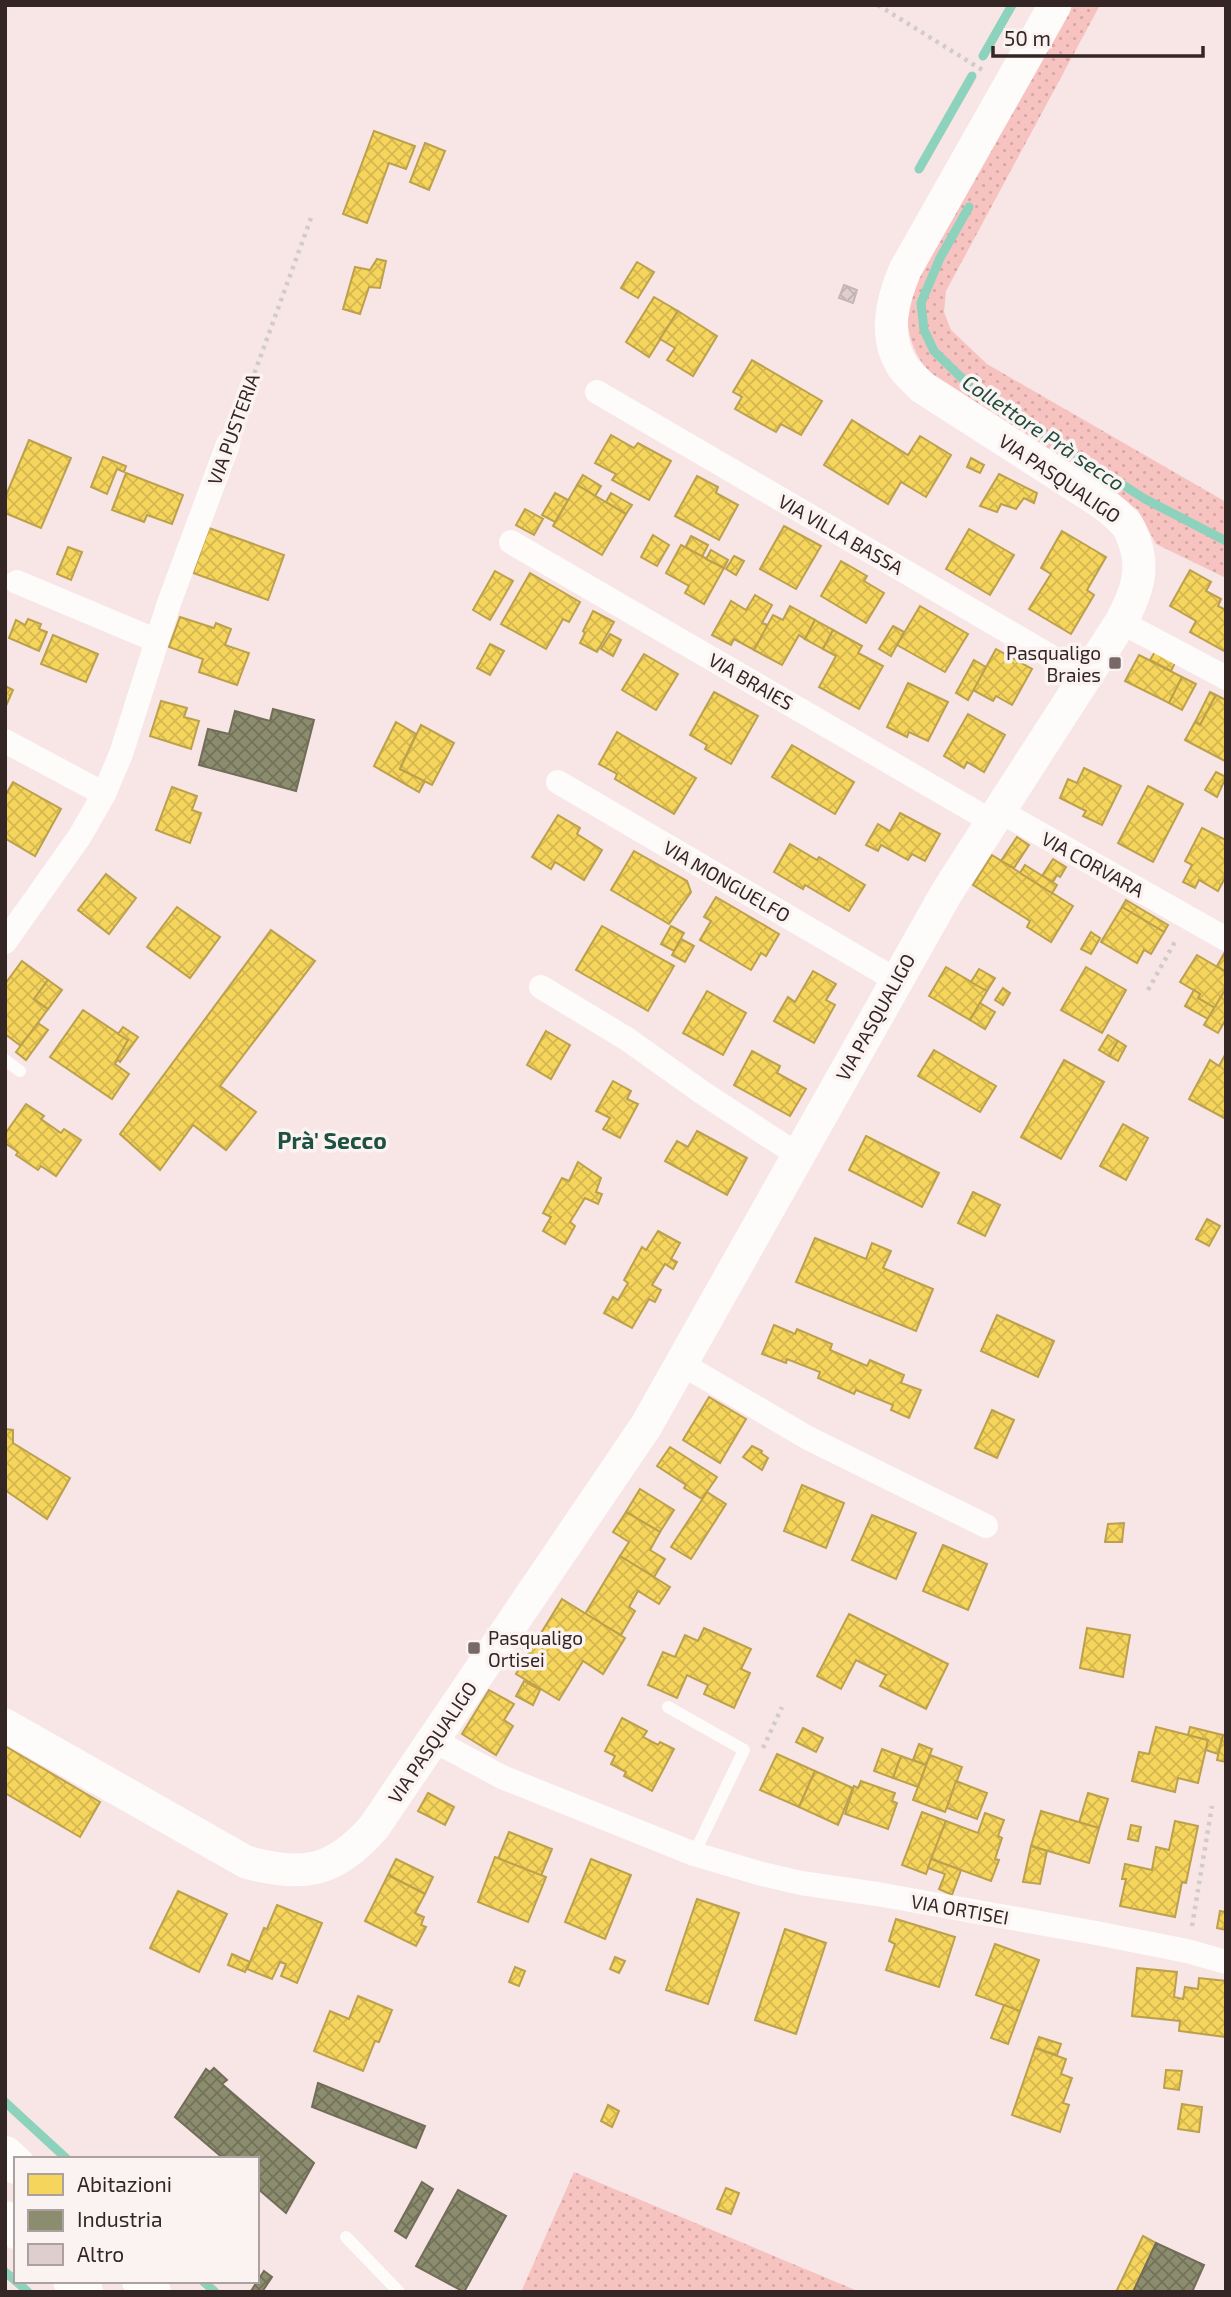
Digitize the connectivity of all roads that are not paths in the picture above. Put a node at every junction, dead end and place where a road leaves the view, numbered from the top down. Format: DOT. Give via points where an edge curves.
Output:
graph roads {
  1 [pos="1055,5"];
  2 [pos="597,392"];
  3 [pos="228,444"];
  4 [pos="511,542"];
  5 [pos="17,582"];
  6 [pos="1121,622"];
  7 [pos="155,640"];
  8 [pos="1086,677"];
  9 [pos="1226,678"];
  10 [pos="5,741"];
  11 [pos="558,782"];
  12 [pos="104,794"];
  13 [pos="994,816"];
  14 [pos="1226,939"];
  15 [pos="5,942"];
  16 [pos="895,979"];
  17 [pos="541,987"];
  18 [pos="5,1060"];
  19 [pos="20,1071"];
  20 [pos="798,1155"];
  21 [pos="682,1364"];
  22 [pos="986,1526"];
  23 [pos="668,1707"];
  24 [pos="5,1725"];
  25 [pos="433,1740"];
  26 [pos="694,1854"];
  27 [pos="1226,1962"];
  28 [pos="346,2237"];
  29 [pos="399,2292"];
  1 -- 6 [label="street, VIA PASQUALIGO" via="905,270 894,295 893,345 903,366 922,387 1110,508 1128,526 1138,549 1140,571 1135,597"];
  2 -- 8 [label="street, VIA VILLA BASSA"];
  3 -- 7 [label="street, VIA PUSTERIA"];
  4 -- 13 [label="street, VIA BRAIES"];
  5 -- 7 [label="street"];
  6 -- 8 [label="street, VIA PASQUALIGO"];
  6 -- 9 [label="street"];
  7 -- 12 [label="street, VIA PUSTERIA" via="121,754"];
  8 -- 13 [label="street, VIA PASQUALIGO"];
  10 -- 12 [label="street"];
  11 -- 16 [label="street, VIA MONGUELFO"];
  12 -- 15 [label="street, VIA PUSTERIA"];
  13 -- 14 [label="street, VIA CORVARA"];
  13 -- 16 [label="street, VIA PASQUALIGO"];
  16 -- 20 [label="street, VIA PASQUALIGO"];
  17 -- 20 [label="street" via="627,1039"];
  18 -- 19 [label="lane"];
  20 -- 21 [label="street, VIA PASQUALIGO"];
  21 -- 22 [label="street" via="808,1438"];
  21 -- 25 [label="street, VIA PASQUALIGO" via="646,1426"];
  23 -- 26 [label="lane" via="744,1749"];
  24 -- 25 [label="street, VIA PASQUALIGO" via="246,1862 274,1870 318,1867 340,1859 358,1845"];
  25 -- 26 [label="street, VIA ORTISEI" via="502,1777"];
  26 -- 27 [label="street, VIA ORTISEI" via="801,1883 1096,1933"];
  28 -- 29 [label="lane"];
}
